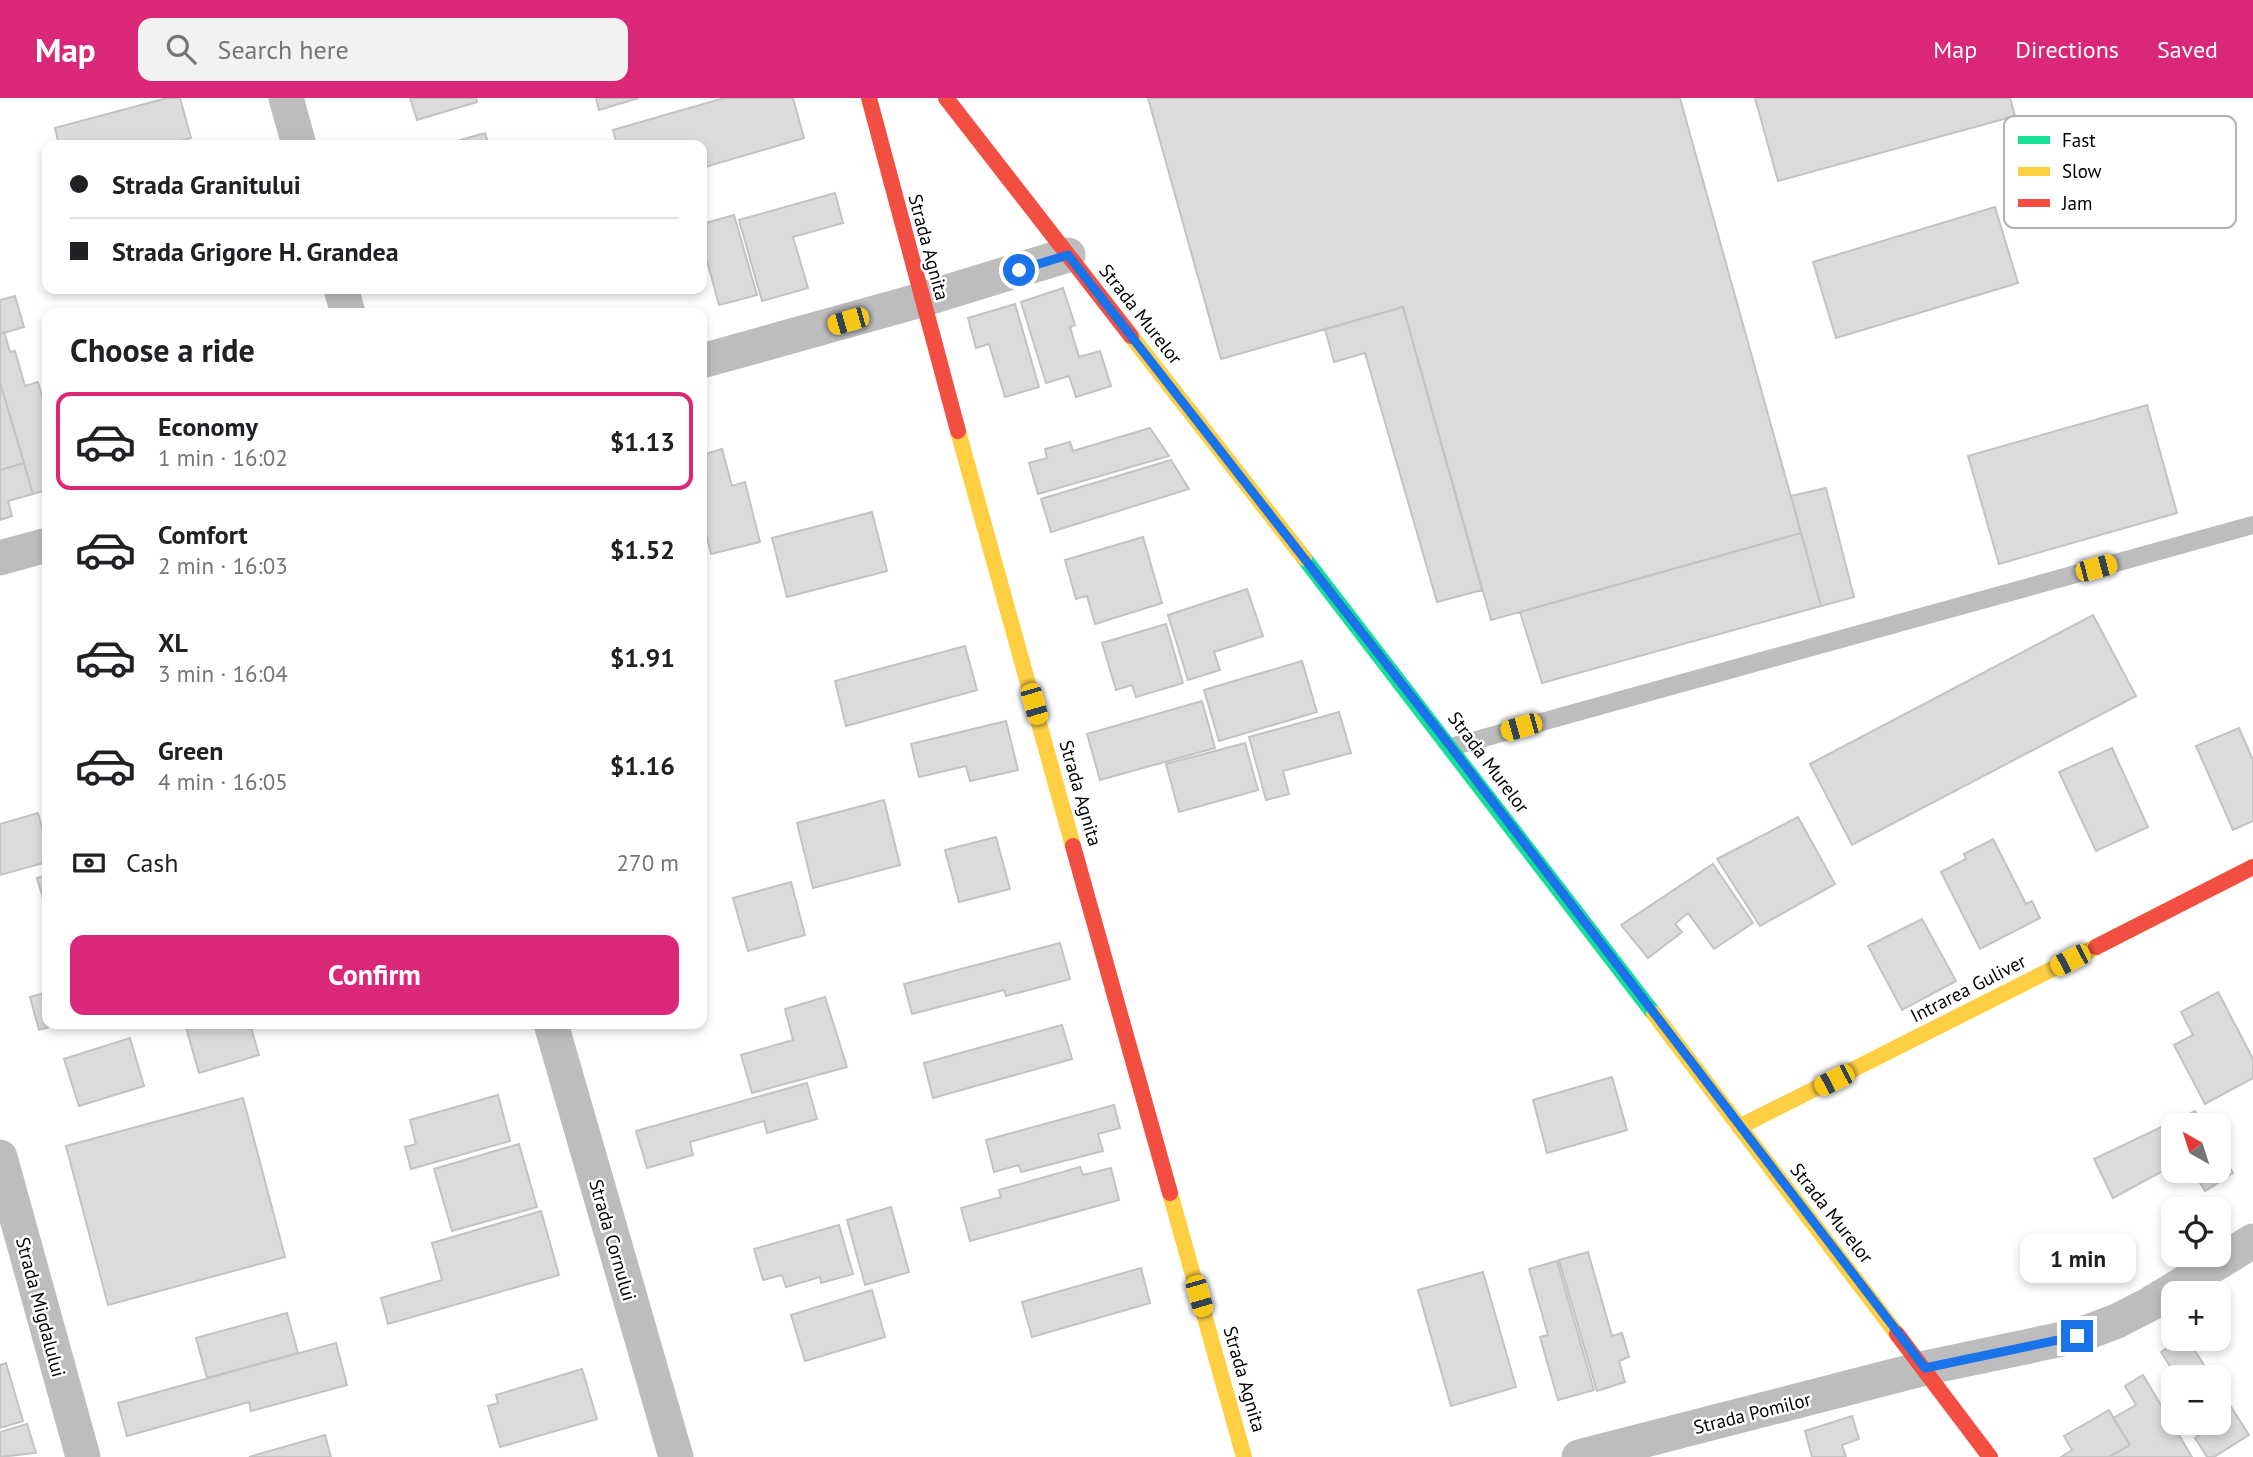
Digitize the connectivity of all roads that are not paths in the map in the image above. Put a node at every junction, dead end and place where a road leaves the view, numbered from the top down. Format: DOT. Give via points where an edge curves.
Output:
graph roads {
  1 [pos="286,98"];
  2 [pos="869,98"];
  3 [pos="946,98"];
  4 [pos="298,140"];
  5 [pos="1068,255"];
  6 [pos="921,300"];
  7 [pos="707,360"];
  8 [pos="2253,525"];
  9 [pos="42,546"];
  10 [pos="0,558"];
  11 [pos="1451,747"];
  12 [pos="2253,867"];
  13 [pos="552,1029"];
  14 [pos="1739,1127"];
  15 [pos="0,1157"];
  16 [pos="2253,1241"];
  17 [pos="1925,1368"];
  18 [pos="83,1457"];
  19 [pos="676,1457"];
  20 [pos="1244,1457"];
  21 [pos="1581,1457"];
  22 [pos="1990,1457"];
  1 -- 4 [label="street"];
  2 -- 6 [label="street, Strada Agnita"];
  3 -- 5 [label="street, Strada Murelor"];
  5 -- 6 [label="street"];
  5 -- 11 [label="street, Strada Murelor"];
  6 -- 7 [label="street"];
  6 -- 20 [label="street, Strada Agnita"];
  8 -- 11 [label="lane"];
  9 -- 10 [label="street"];
  11 -- 14 [label="street, Strada Murelor"];
  12 -- 14 [label="street, Intrarea Guliver"];
  13 -- 19 [label="street, Strada Cornului"];
  14 -- 17 [label="street, Strada Murelor"];
  15 -- 18 [label="street, Strada Migdalului"];
  16 -- 17 [label="street, Strada Pomilor" via="2117,1321 2077,1336"];
  17 -- 21 [label="street, Strada Pomilor"];
  17 -- 22 [label="street, Strada Murelor"];
}
